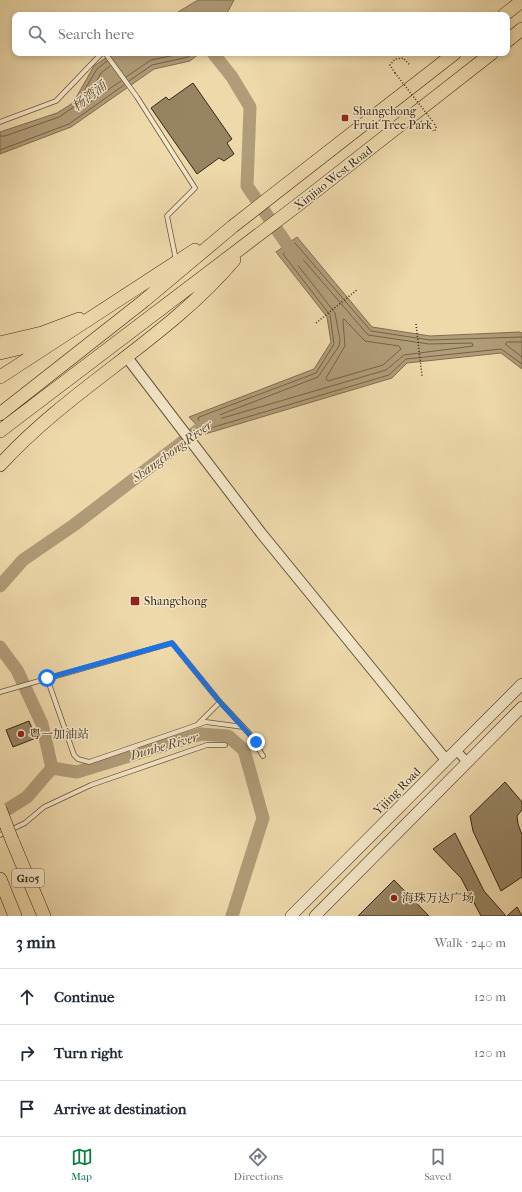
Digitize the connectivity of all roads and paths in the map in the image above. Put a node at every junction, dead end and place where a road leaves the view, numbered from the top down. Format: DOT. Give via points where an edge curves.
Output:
graph roads {
  1 [pos="522,1"];
  2 [pos="508,12"];
  3 [pos="522,29"];
  4 [pos="510,39"];
  5 [pos="99,56"];
  6 [pos="107,56"];
  7 [pos="451,56"];
  8 [pos="488,56"];
  9 [pos="410,65"];
  10 [pos="421,121"];
  11 [pos="0,122"];
  12 [pos="232,227"];
  13 [pos="249,242"];
  14 [pos="176,262"];
  15 [pos="358,289"];
  16 [pos="114,302"];
  17 [pos="316,323"];
  18 [pos="416,324"];
  19 [pos="0,343"];
  20 [pos="0,353"];
  21 [pos="126,356"];
  22 [pos="422,376"];
  23 [pos="0,377"];
  24 [pos="0,414"];
  25 [pos="0,431"];
  26 [pos="29,436"];
  27 [pos="0,465"];
  28 [pos="0,472"];
  29 [pos="47,678"];
  30 [pos="522,684"];
  31 [pos="0,692"];
  32 [pos="220,702"];
  33 [pos="522,707"];
  34 [pos="196,725"];
  35 [pos="244,727"];
  36 [pos="225,745"];
  37 [pos="456,750"];
  38 [pos="263,756"];
  39 [pos="446,760"];
  40 [pos="467,762"];
  41 [pos="0,809"];
  42 [pos="0,835"];
  43 [pos="0,879"];
  44 [pos="15,916"];
  45 [pos="44,916"];
  46 [pos="291,916"];
  47 [pos="315,916"];
  1 -- 2 [label="highway"];
  3 -- 4 [label="highway"];
  5 -- 11 [label="lane" via="56,101"];
  6 -- 14 [label="lane" via="195,188 167,216"];
  7 -- 12 [label="highway, Xinjiao West Road"];
  8 -- 13 [label="highway, Xinjiao West Road"];
  9 -- 10 [label="path, bridge" via="403,58 395,59 390,65 434,123 435,131"];
  12 -- 14 [label="highway"];
  12 -- 24 [label="highway" via="145,300"];
  13 -- 21 [label="highway" via="221,274"];
  13 -- 25 [label="highway"];
  14 -- 16 [label="highway"];
  15 -- 17 [label="path"];
  16 -- 19 [label="highway" via="42,333"];
  16 -- 20 [label="highway" via="46,340"];
  16 -- 23 [label="highway"];
  18 -- 22 [label="path"];
  21 -- 26 [label="highway"];
  21 -- 39 [label="street" via="261,533"];
  26 -- 27 [label="highway"];
  26 -- 28 [label="highway"];
  29 -- 31 [label="lane"];
  29 -- 32 [label="lane" via="172,643"];
  29 -- 34 [label="lane" via="74,755 78,759 89,762"];
  30 -- 37 [label="main road, Yijing Road"];
  32 -- 34 [label="lane"];
  32 -- 35 [label="lane"];
  33 -- 40 [label="main road"];
  34 -- 35 [label="lane" via="206,722"];
  35 -- 38 [label="lane"];
  36 -- 42 [label="lane" via="206,744 91,785 44,806 25,823"];
  37 -- 39 [label="main road, Yijing Road"];
  37 -- 40 [label="street"];
  39 -- 46 [label="main road, Yijing Road"];
  40 -- 47 [label="main road"];
  41 -- 45 [label="highway, G105, bridge"];
  43 -- 44 [label="highway, G105"];
}
